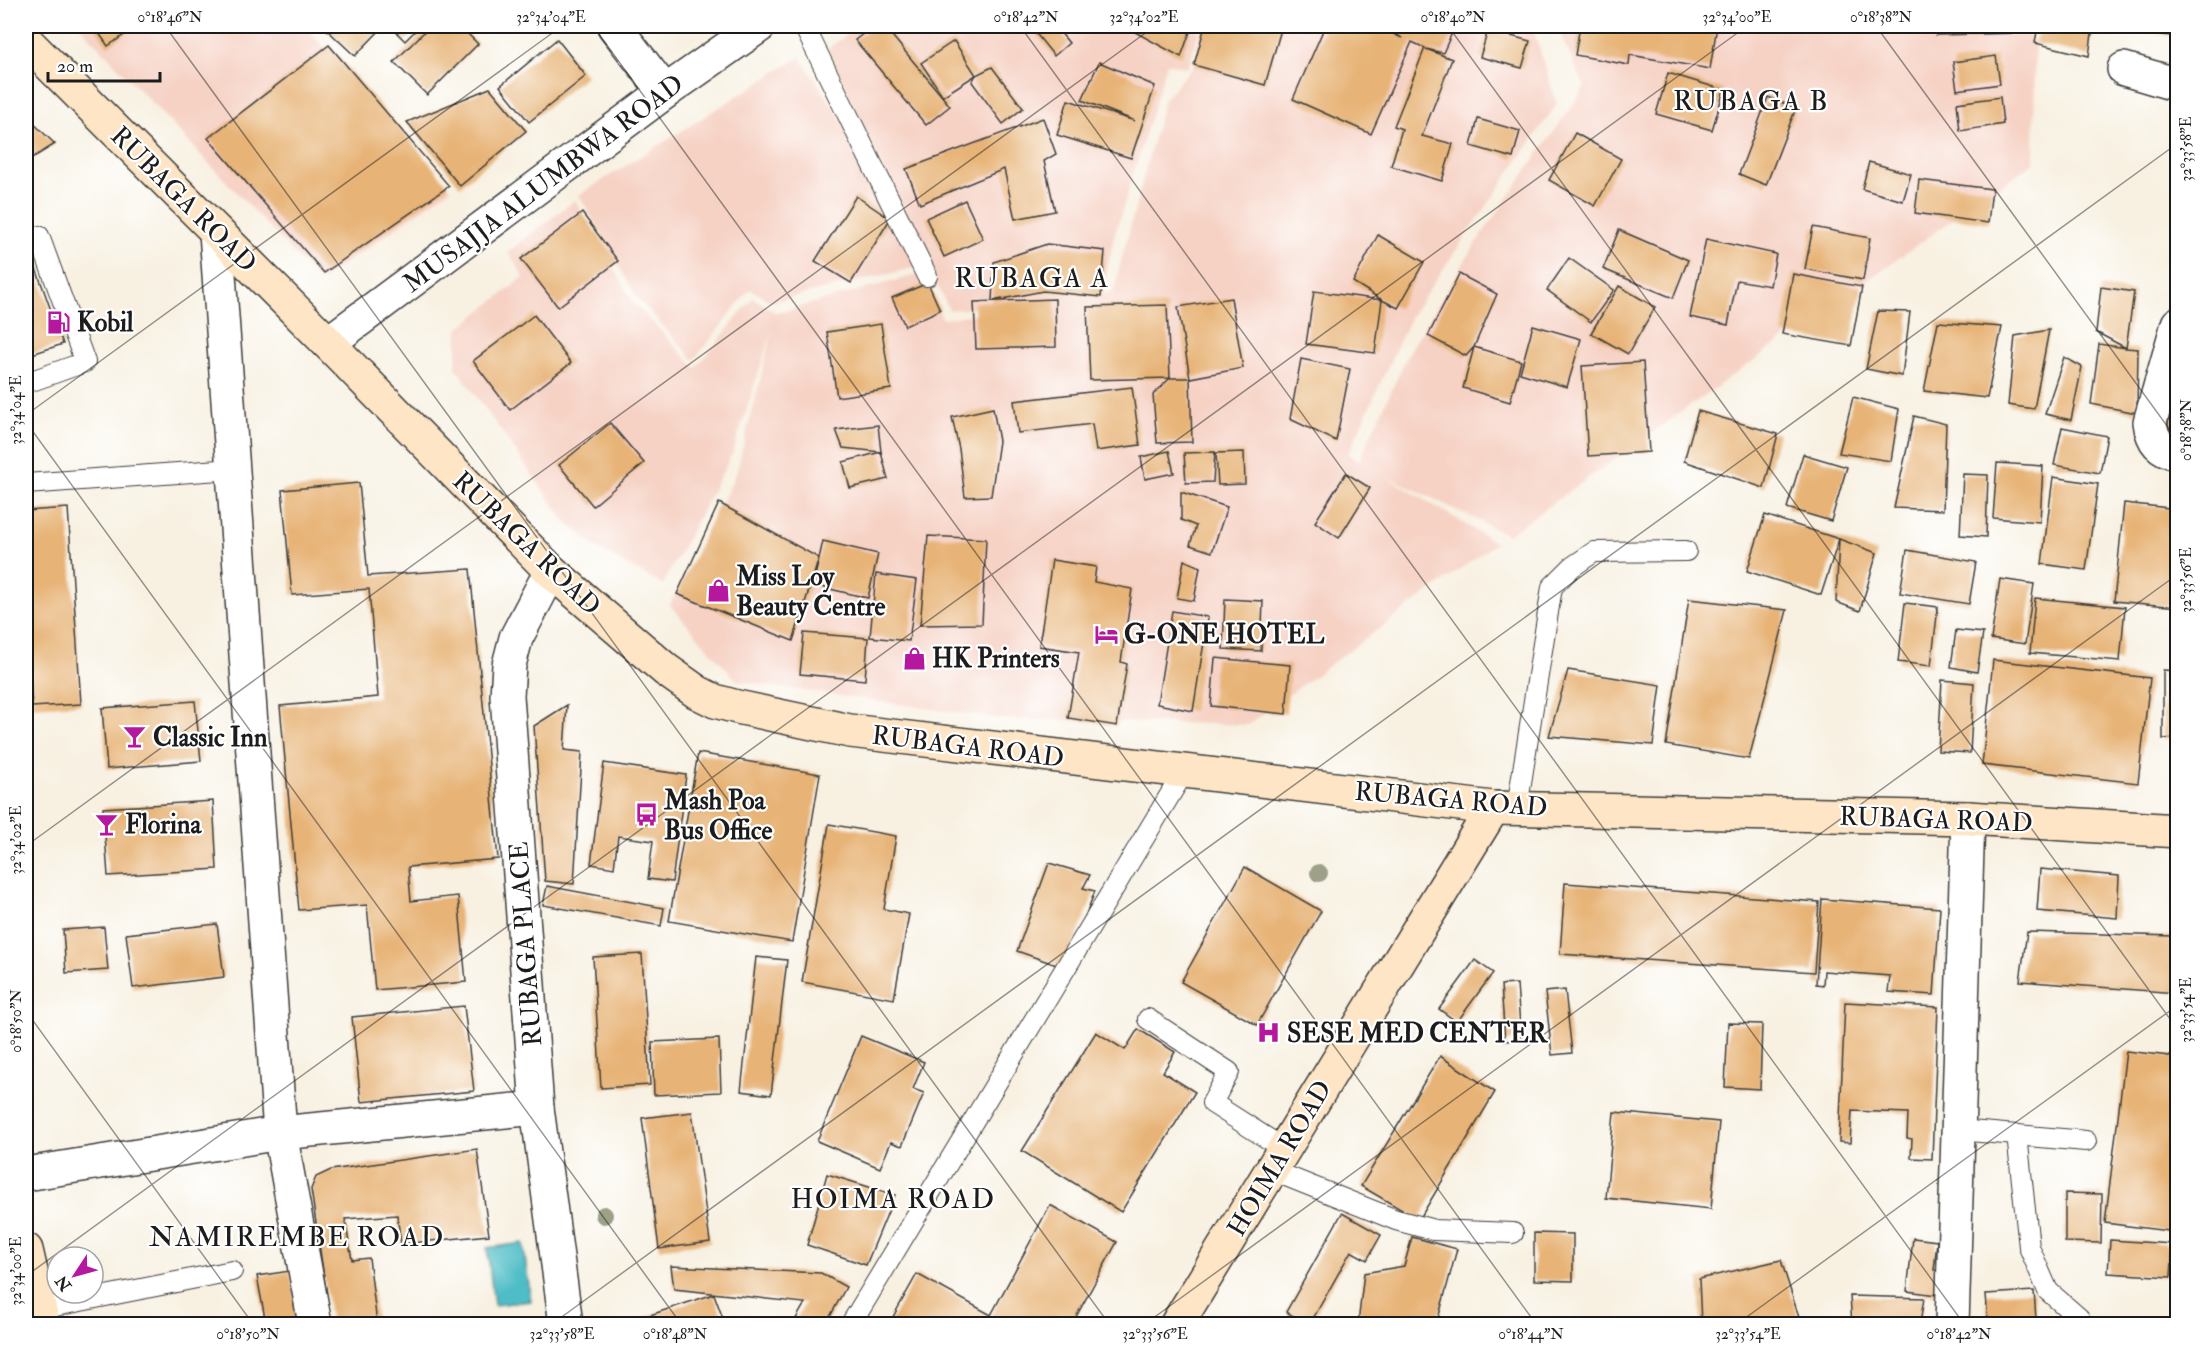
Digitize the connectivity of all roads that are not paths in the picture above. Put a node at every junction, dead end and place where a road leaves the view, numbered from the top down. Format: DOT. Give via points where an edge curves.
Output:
graph roads {
  1 [pos="614,26"];
  2 [pos="759,26"];
  3 [pos="804,26"];
  4 [pos="26,41"];
  5 [pos="2124,69"];
  6 [pos="2178,85"];
  7 [pos="665,92"];
  8 [pos="216,232"];
  9 [pos="26,243"];
  10 [pos="927,276"];
  11 [pos="2178,324"];
  12 [pos="328,343"];
  13 [pos="26,382"];
  14 [pos="2178,453"];
  15 [pos="233,469"];
  16 [pos="26,484"];
  17 [pos="1686,551"];
  18 [pos="551,571"];
  19 [pos="1185,770"];
  20 [pos="1505,808"];
  21 [pos="1968,818"];
  22 [pos="2178,831"];
  23 [pos="1148,1019"];
  24 [pos="537,1108"];
  25 [pos="1958,1130"];
  26 [pos="280,1133"];
  27 [pos="2017,1135"];
  28 [pos="2086,1141"];
  29 [pos="1278,1160"];
  30 [pos="26,1174"];
  31 [pos="1513,1233"];
  32 [pos="26,1250"];
  33 [pos="232,1270"];
  34 [pos="41,1317"];
  35 [pos="2079,1318"];
  36 [pos="315,1324"];
  37 [pos="566,1324"];
  38 [pos="851,1324"];
  39 [pos="1177,1324"];
  40 [pos="1952,1324"];
  1 -- 7 [label="street"];
  2 -- 7 [label="street, MUSAJJA ALUMBWA ROAD"];
  3 -- 10 [label="lane"];
  4 -- 8 [label="main road, RUBAGA ROAD"];
  5 -- 6 [label="street"];
  7 -- 12 [label="street, MUSAJJA ALUMBWA ROAD"];
  8 -- 12 [label="main road, RUBAGA ROAD"];
  8 -- 15 [label="street"];
  9 -- 13 [label="lane" via="39,236 85,362"];
  11 -- 14 [label="street" via="2150,422 2151,435 2158,446"];
  12 -- 18 [label="main road, RUBAGA ROAD"];
  15 -- 16 [label="lane"];
  15 -- 26 [label="street"];
  17 -- 20 [label="lane" via="1594,552 1552,587"];
  18 -- 19 [label="main road, RUBAGA ROAD" via="666,670 715,701 850,731"];
  18 -- 24 [label="street, RUBAGA PLACE" via="516,638 507,696"];
  19 -- 20 [label="main road, RUBAGA ROAD"];
  19 -- 38 [label="lane"];
  20 -- 21 [label="main road, RUBAGA ROAD"];
  20 -- 29 [label="main road, HOIMA ROAD"];
  21 -- 22 [label="main road, RUBAGA ROAD"];
  21 -- 25 [label="street"];
  23 -- 29 [label="lane" via="1229,1072 1212,1103"];
  24 -- 26 [label="street"];
  24 -- 37 [label="street, RUBAGA PLACE"];
  25 -- 27 [label="lane"];
  25 -- 40 [label="street"];
  26 -- 30 [label="street"];
  26 -- 36 [label="street"];
  27 -- 28 [label="lane"];
  27 -- 35 [label="lane" via="2029,1247 2048,1291"];
  29 -- 31 [label="lane" via="1396,1220 1434,1230"];
  29 -- 39 [label="main road, HOIMA ROAD"];
  32 -- 34 [label="main road"];
  33 -- 34 [label="lane"];
}
